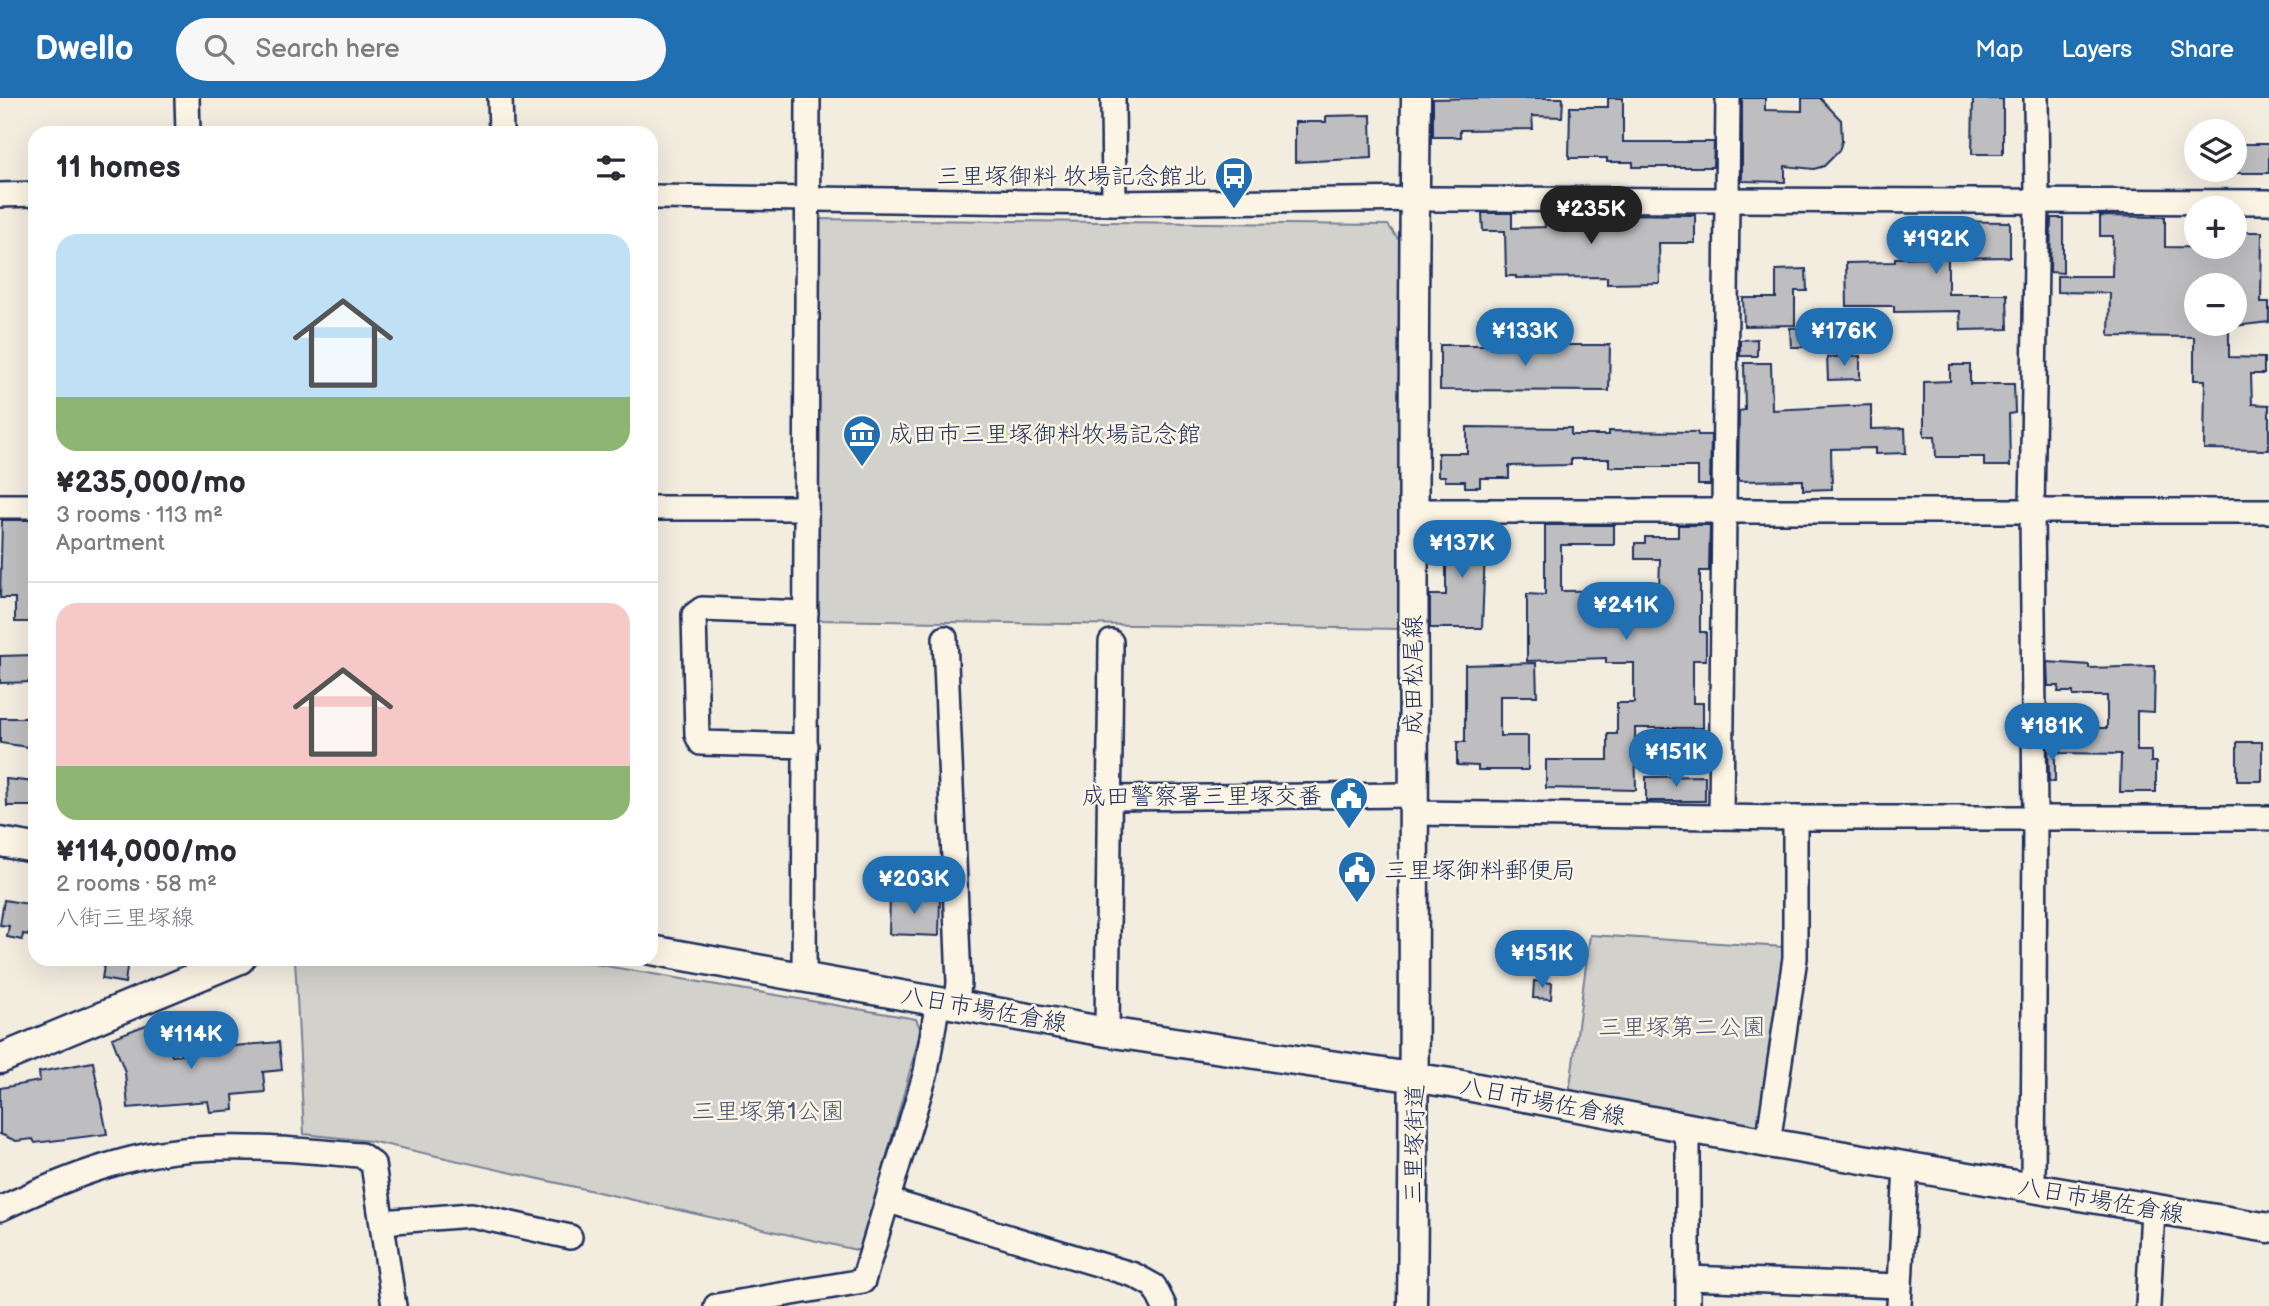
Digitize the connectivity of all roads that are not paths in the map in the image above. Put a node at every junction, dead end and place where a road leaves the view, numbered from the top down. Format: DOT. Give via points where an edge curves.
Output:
graph roads {
  1 [pos="187,98"];
  2 [pos="500,98"];
  3 [pos="808,98"];
  4 [pos="1113,98"];
  5 [pos="1416,98"];
  6 [pos="1728,98"];
  7 [pos="2036,98"];
  8 [pos="188,126"];
  9 [pos="501,126"];
  10 [pos="28,194"];
  11 [pos="0,195"];
  12 [pos="658,197"];
  13 [pos="1415,199"];
  14 [pos="1727,199"];
  15 [pos="2037,199"];
  16 [pos="809,200"];
  17 [pos="2269,202"];
  18 [pos="1114,203"];
  19 [pos="0,506"];
  20 [pos="28,506"];
  21 [pos="658,508"];
  22 [pos="806,508"];
  23 [pos="2032,511"];
  24 [pos="2269,511"];
  25 [pos="1412,512"];
  26 [pos="1724,512"];
  27 [pos="806,613"];
  28 [pos="944,638"];
  29 [pos="1111,642"];
  30 [pos="806,746"];
  31 [pos="1112,798"];
  32 [pos="1412,804"];
  33 [pos="1721,817"];
  34 [pos="1795,818"];
  35 [pos="2035,818"];
  36 [pos="2269,818"];
  37 [pos="0,842"];
  38 [pos="28,847"];
  39 [pos="658,951"];
  40 [pos="223,966"];
  41 [pos="804,977"];
  42 [pos="1414,982"];
  43 [pos="948,1002"];
  44 [pos="1107,1032"];
  45 [pos="0,1059"];
  46 [pos="1415,1080"];
  47 [pos="1682,1127"];
  48 [pos="1768,1143"];
  49 [pos="1906,1166"];
  50 [pos="2033,1189"];
  51 [pos="889,1201"];
  52 [pos="0,1209"];
  53 [pos="2153,1210"];
  54 [pos="382,1222"];
  55 [pos="2269,1228"];
  56 [pos="570,1237"];
  57 [pos="1688,1278"];
  58 [pos="1899,1296"];
  59 [pos="394,1306"];
  60 [pos="716,1306"];
  61 [pos="1164,1306"];
  62 [pos="1412,1306"];
  63 [pos="1688,1306"];
  64 [pos="2148,1306"];
  1 -- 8 [label="street"];
  2 -- 9 [label="street"];
  3 -- 16 [label="street"];
  4 -- 18 [label="street"];
  5 -- 13 [label="main road"];
  6 -- 14 [label="street"];
  7 -- 15 [label="street"];
  10 -- 11 [label="street"];
  12 -- 16 [label="street"];
  13 -- 14 [label="street"];
  13 -- 18 [label="street"];
  13 -- 25 [label="main road, 成田松尾線"];
  14 -- 15 [label="street"];
  14 -- 26 [label="street"];
  15 -- 17 [label="street"];
  15 -- 23 [label="street"];
  16 -- 18 [label="street"];
  16 -- 22 [label="street"];
  19 -- 20 [label="street"];
  21 -- 22 [label="street"];
  22 -- 27 [label="street"];
  23 -- 24 [label="street"];
  23 -- 26 [label="street"];
  23 -- 35 [label="street"];
  25 -- 26 [label="street"];
  25 -- 32 [label="main road, 成田松尾線"];
  26 -- 33 [label="street"];
  27 -- 30 [label="street"];
  27 -- 30 [label="street" via="702,609 694,615 697,735 701,743"];
  28 -- 43 [label="street" via="959,982"];
  29 -- 31 [label="street"];
  30 -- 41 [label="street"];
  31 -- 32 [label="street"];
  31 -- 44 [label="street"];
  32 -- 33 [label="street"];
  32 -- 42 [label="main road, 成田松尾線"];
  33 -- 34 [label="street"];
  34 -- 35 [label="street"];
  34 -- 48 [label="street" via="1795,958"];
  35 -- 36 [label="street"];
  35 -- 50 [label="street"];
  37 -- 38 [label="main road"];
  39 -- 41 [label="main road, 八日市場佐倉線"];
  40 -- 45 [label="main road"];
  41 -- 43 [label="main road, 八日市場佐倉線"];
  42 -- 46 [label="main road, 三里塚街道"];
  43 -- 44 [label="main road, 八日市場佐倉線"];
  43 -- 51 [label="street"];
  44 -- 46 [label="main road, 八日市場佐倉線"];
  46 -- 47 [label="main road, 八日市場佐倉線"];
  46 -- 62 [label="main road, 三里塚街道"];
  47 -- 48 [label="main road, 八日市場佐倉線"];
  47 -- 57 [label="street" via="1688,1144"];
  48 -- 49 [label="main road, 八日市場佐倉線"];
  49 -- 50 [label="main road, 八日市場佐倉線"];
  49 -- 58 [label="street"];
  50 -- 53 [label="main road, 八日市場佐倉線"];
  51 -- 60 [label="street" via="863,1281"];
  51 -- 61 [label="street" via="1134,1275 1154,1286"];
  52 -- 54 [label="street" via="42,1188 138,1159 191,1149 241,1147 369,1159"];
  53 -- 55 [label="main road, 八日市場佐倉線"];
  53 -- 64 [label="street"];
  54 -- 56 [label="street" via="471,1215"];
  54 -- 59 [label="street"];
  57 -- 58 [label="street"];
  57 -- 63 [label="street"];
}
